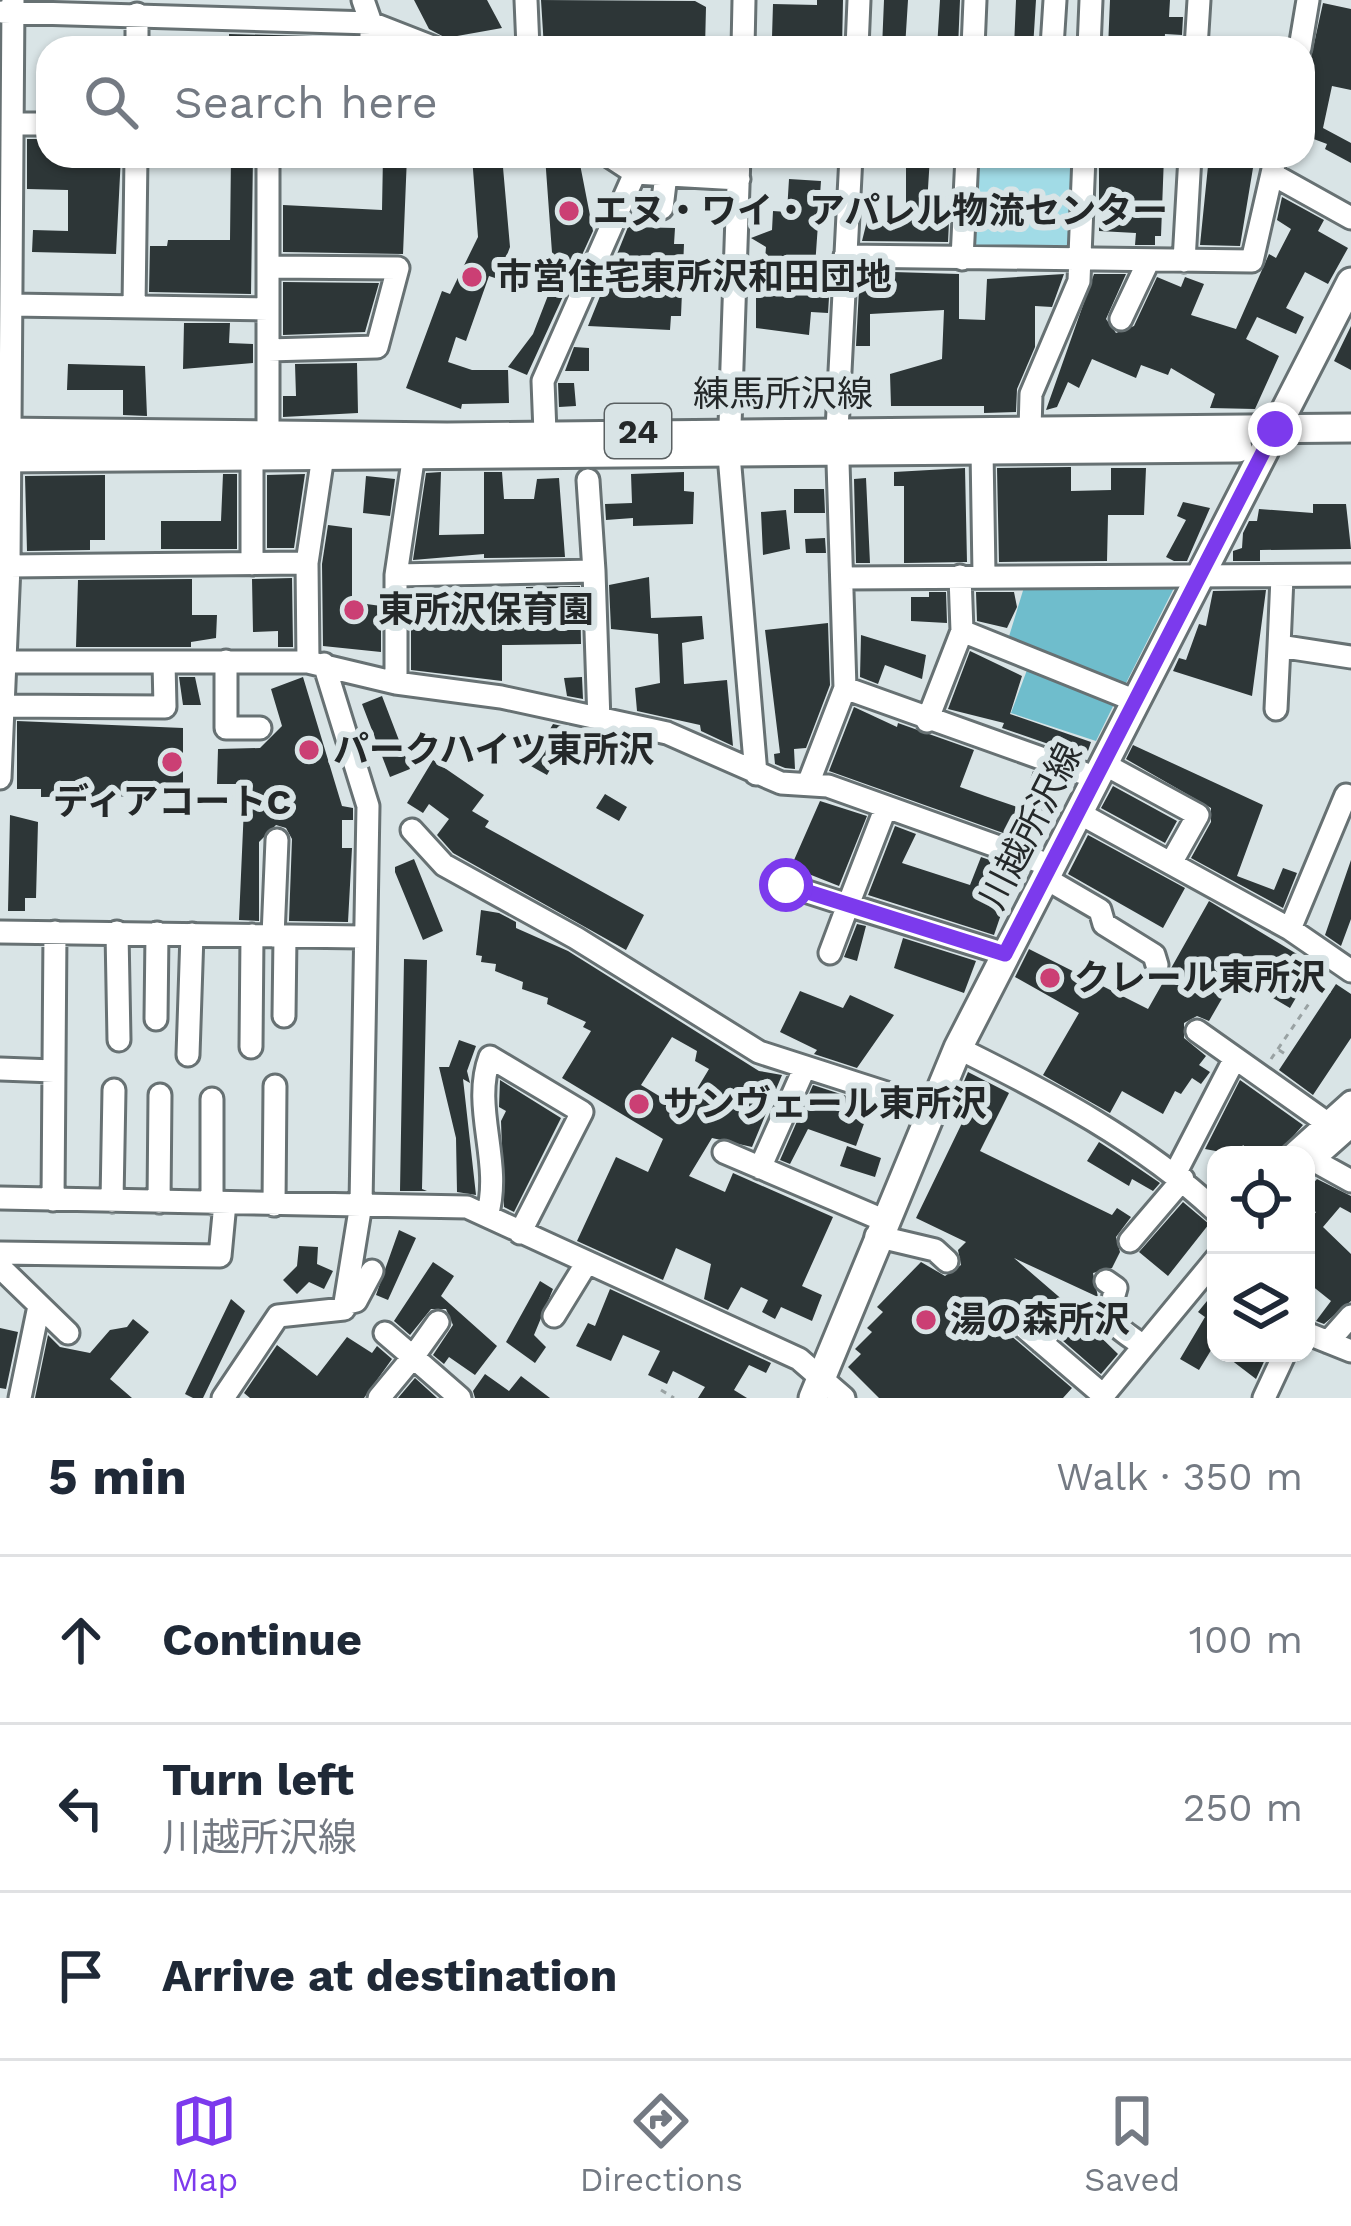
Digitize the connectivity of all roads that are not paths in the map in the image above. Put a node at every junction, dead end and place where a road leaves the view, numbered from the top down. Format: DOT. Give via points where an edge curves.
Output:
graph roads {
  1 [pos="363,0"];
  2 [pos="526,0"];
  3 [pos="744,0"];
  4 [pos="859,0"];
  5 [pos="975,0"];
  6 [pos="1055,0"];
  7 [pos="1091,0"];
  8 [pos="1199,0"];
  9 [pos="1308,0"];
  10 [pos="8,9"];
  11 [pos="137,14"];
  12 [pos="371,23"];
  13 [pos="137,36"];
  14 [pos="371,36"];
  15 [pos="404,36"];
  16 [pos="528,36"];
  17 [pos="743,36"];
  18 [pos="857,36"];
  19 [pos="974,36"];
  20 [pos="1053,36"];
  21 [pos="1090,36"];
  22 [pos="1197,36"];
  23 [pos="1302,36"];
  24 [pos="12,124"];
  25 [pos="36,124"];
  26 [pos="136,168"];
  27 [pos="268,168"];
  28 [pos="627,168"];
  29 [pos="730,168"];
  30 [pos="739,168"];
  31 [pos="850,168"];
  32 [pos="966,168"];
  33 [pos="1083,168"];
  34 [pos="1189,168"];
  35 [pos="1273,168"];
  36 [pos="1278,168"];
  37 [pos="635,173"];
  38 [pos="666,175"];
  39 [pos="662,208"];
  40 [pos="1351,218"];
  41 [pos="845,256"];
  42 [pos="962,259"];
  43 [pos="1184,261"];
  44 [pos="1148,262"];
  45 [pos="1079,263"];
  46 [pos="268,267"];
  47 [pos="1351,282"];
  48 [pos="11,305"];
  49 [pos="134,307"];
  50 [pos="268,309"];
  51 [pos="1121,319"];
  52 [pos="268,350"];
  53 [pos="1351,428"];
  54 [pos="1030,430"];
  55 [pos="544,433"];
  56 [pos="1270,438"];
  57 [pos="837,441"];
  58 [pos="730,443"];
  59 [pos="5,445"];
  60 [pos="260,445"];
  61 [pos="1351,447"];
  62 [pos="982,451"];
  63 [pos="414,454"];
  64 [pos="322,456"];
  65 [pos="588,480"];
  66 [pos="307,563"];
  67 [pos="252,564"];
  68 [pos="9,566"];
  69 [pos="594,571"];
  70 [pos="984,574"];
  71 [pos="396,575"];
  72 [pos="1351,575"];
  73 [pos="960,576"];
  74 [pos="1198,576"];
  75 [pos="1282,577"];
  76 [pos="842,578"];
  77 [pos="962,631"];
  78 [pos="1279,646"];
  79 [pos="1351,657"];
  80 [pos="2,662"];
  81 [pos="164,662"];
  82 [pos="226,662"];
  83 [pos="316,663"];
  84 [pos="396,683"];
  85 [pos="845,688"];
  86 [pos="1136,700"];
  87 [pos="1,706"];
  88 [pos="1276,709"];
  89 [pos="927,721"];
  90 [pos="599,722"];
  91 [pos="260,728"];
  92 [pos="1100,771"];
  93 [pos="756,774"];
  94 [pos="0,778"];
  95 [pos="808,784"];
  96 [pos="1346,795"];
  97 [pos="886,807"];
  98 [pos="1079,813"];
  99 [pos="412,830"];
  100 [pos="277,839"];
  101 [pos="1172,863"];
  102 [pos="1048,872"];
  103 [pos="786,885"];
  104 [pos="848,905"];
  105 [pos="1290,929"];
  106 [pos="0,932"];
  107 [pos="55,932"];
  108 [pos="117,932"];
  109 [pos="157,933"];
  110 [pos="192,934"];
  111 [pos="270,936"];
  112 [pos="362,937"];
  113 [pos="830,953"];
  114 [pos="1005,954"];
  115 [pos="1348,961"];
  116 [pos="1157,965"];
  117 [pos="284,1016"];
  118 [pos="156,1019"];
  119 [pos="1197,1031"];
  120 [pos="119,1040"];
  121 [pos="251,1047"];
  122 [pos="958,1048"];
  123 [pos="188,1055"];
  124 [pos="1235,1058"];
  125 [pos="805,1067"];
  126 [pos="0,1069"];
  127 [pos="54,1071"];
  128 [pos="274,1086"];
  129 [pos="115,1090"];
  130 [pos="160,1095"];
  131 [pos="212,1099"];
  132 [pos="1351,1102"];
  133 [pos="930,1107"];
  134 [pos="1327,1124"];
  135 [pos="1351,1126"];
  136 [pos="1313,1146"];
  137 [pos="724,1152"];
  138 [pos="1315,1152"];
  139 [pos="1315,1165"];
  140 [pos="760,1168"];
  141 [pos="1180,1176"];
  142 [pos="1351,1181"];
  143 [pos="0,1198"];
  144 [pos="53,1199"];
  145 [pos="112,1201"];
  146 [pos="159,1202"];
  147 [pos="1207,1202"];
  148 [pos="219,1203"];
  149 [pos="361,1204"];
  150 [pos="274,1205"];
  151 [pos="487,1216"];
  152 [pos="879,1228"];
  153 [pos="520,1233"];
  154 [pos="1130,1241"];
  155 [pos="0,1253"];
  156 [pos="947,1261"];
  157 [pos="586,1264"];
  158 [pos="0,1267"];
  159 [pos="371,1271"];
  160 [pos="1207,1272"];
  161 [pos="1106,1281"];
  162 [pos="347,1304"];
  163 [pos="39,1306"];
  164 [pos="554,1316"];
  165 [pos="1351,1316"];
  166 [pos="1063,1317"];
  167 [pos="438,1322"];
  168 [pos="1019,1323"];
  169 [pos="385,1333"];
  170 [pos="68,1334"];
  171 [pos="1315,1337"];
  172 [pos="1041,1342"];
  173 [pos="1328,1342"];
  174 [pos="1143,1346"];
  175 [pos="1351,1351"];
  176 [pos="413,1357"];
  177 [pos="1281,1362"];
  178 [pos="821,1378"];
  179 [pos="1102,1397"];
  180 [pos="20,1398"];
  181 [pos="223,1398"];
  182 [pos="379,1398"];
  183 [pos="460,1398"];
  184 [pos="844,1398"];
  185 [pos="863,1398"];
  186 [pos="1264,1398"];
  1 -- 12 [label="street"];
  2 -- 16 [label="street"];
  3 -- 17 [label="street"];
  4 -- 18 [label="street"];
  5 -- 19 [label="street"];
  6 -- 20 [label="street"];
  7 -- 21 [label="street"];
  8 -- 22 [label="street"];
  9 -- 23 [label="street"];
  10 -- 11 [label="street"];
  10 -- 24 [label="street"];
  11 -- 12 [label="street"];
  11 -- 13 [label="street"];
  12 -- 14 [label="street"];
  12 -- 15 [label="street"];
  24 -- 25 [label="street"];
  24 -- 48 [label="street"];
  26 -- 49 [label="street"];
  27 -- 46 [label="street"];
  28 -- 37 [label="street"];
  29 -- 38 [label="street"];
  30 -- 58 [label="street"];
  31 -- 41 [label="street"];
  32 -- 42 [label="street"];
  33 -- 45 [label="street"];
  34 -- 43 [label="street"];
  35 -- 43 [label="street" via="1252,261"];
  36 -- 40 [label="street"];
  37 -- 38 [label="street"];
  37 -- 55 [label="street" via="544,381"];
  38 -- 39 [label="street"];
  41 -- 42 [label="street"];
  41 -- 57 [label="street"];
  42 -- 45 [label="street"];
  43 -- 44 [label="street"];
  44 -- 45 [label="street"];
  44 -- 51 [label="street"];
  45 -- 54 [label="street" via="1079,281 1031,394"];
  46 -- 50 [label="street"];
  46 -- 52 [label="street" via="398,268 377,347"];
  47 -- 56 [label="main road, 川越所沢線"];
  48 -- 49 [label="street"];
  48 -- 59 [label="street"];
  49 -- 50 [label="street"];
  50 -- 52 [label="street"];
  52 -- 60 [label="street"];
  53 -- 56 [label="main road, 練馬所沢線 / 24"];
  54 -- 56 [label="main road, 練馬所沢線 / 24"];
  54 -- 57 [label="main road, 練馬所沢線 / 24"];
  55 -- 58 [label="main road, 練馬所沢線 / 24"];
  55 -- 60 [label="main road, 練馬所沢線 / 24"];
  56 -- 61 [label="main road, 練馬所沢線 / 24"];
  56 -- 62 [label="main road, 練馬所沢線 / 24"];
  56 -- 74 [label="main road, 川越所沢線"];
  57 -- 58 [label="main road, 練馬所沢線 / 24"];
  57 -- 62 [label="main road, 練馬所沢線 / 24"];
  57 -- 76 [label="street"];
  58 -- 63 [label="main road, 練馬所沢線 / 24"];
  58 -- 93 [label="street"];
  59 -- 60 [label="main road, 練馬所沢線 / 24"];
  59 -- 68 [label="street"];
  60 -- 64 [label="main road, 練馬所沢線 / 24"];
  60 -- 67 [label="street"];
  62 -- 70 [label="street"];
  63 -- 64 [label="main road, 練馬所沢線 / 24"];
  63 -- 71 [label="street"];
  64 -- 66 [label="street"];
  65 -- 69 [label="street"];
  66 -- 67 [label="street"];
  66 -- 83 [label="street"];
  67 -- 68 [label="street"];
  68 -- 80 [label="street"];
  69 -- 71 [label="street"];
  69 -- 90 [label="street"];
  70 -- 73 [label="street"];
  70 -- 74 [label="street"];
  71 -- 84 [label="street"];
  72 -- 75 [label="street"];
  73 -- 76 [label="street"];
  73 -- 77 [label="street"];
  74 -- 75 [label="street"];
  74 -- 86 [label="main road, 川越所沢線"];
  75 -- 78 [label="street"];
  76 -- 85 [label="street"];
  77 -- 86 [label="street"];
  77 -- 89 [label="street"];
  78 -- 79 [label="street"];
  78 -- 88 [label="street"];
  80 -- 81 [label="street"];
  80 -- 87 [label="street"];
  81 -- 82 [label="street"];
  81 -- 87 [label="street" via="165,707"];
  82 -- 83 [label="street"];
  82 -- 91 [label="street" via="226,728"];
  83 -- 84 [label="street"];
  83 -- 112 [label="street" via="368,806"];
  84 -- 90 [label="street" via="501,697"];
  85 -- 89 [label="street"];
  85 -- 95 [label="street"];
  86 -- 92 [label="main road, 川越所沢線"];
  87 -- 94 [label="street"];
  89 -- 92 [label="street"];
  90 -- 93 [label="street" via="667,734"];
  92 -- 98 [label="main road, 川越所沢線"];
  92 -- 101 [label="street" via="1198,815"];
  93 -- 95 [label="street"];
  95 -- 97 [label="street"];
  96 -- 105 [label="street"];
  97 -- 102 [label="street"];
  97 -- 104 [label="street"];
  98 -- 101 [label="street"];
  98 -- 102 [label="main road, 川越所沢線"];
  99 -- 125 [label="street" via="444,865 759,1052"];
  100 -- 111 [label="street"];
  101 -- 105 [label="street"];
  102 -- 114 [label="main road, 川越所沢線"];
  102 -- 116 [label="street"];
  103 -- 104 [label="street"];
  104 -- 113 [label="street"];
  104 -- 114 [label="street"];
  105 -- 115 [label="street"];
  106 -- 107 [label="street"];
  107 -- 108 [label="street"];
  107 -- 127 [label="street"];
  108 -- 109 [label="street"];
  108 -- 120 [label="street"];
  109 -- 110 [label="street"];
  109 -- 118 [label="street"];
  110 -- 111 [label="street"];
  110 -- 123 [label="street"];
  111 -- 112 [label="street"];
  111 -- 117 [label="street"];
  111 -- 121 [label="street"];
  112 -- 149 [label="street"];
  114 -- 122 [label="main road, 川越所沢線"];
  119 -- 124 [label="street"];
  122 -- 133 [label="main road, 川越所沢線"];
  122 -- 141 [label="street"];
  124 -- 134 [label="street"];
  124 -- 141 [label="street"];
  125 -- 133 [label="street"];
  125 -- 140 [label="street"];
  126 -- 127 [label="street"];
  127 -- 144 [label="street"];
  128 -- 150 [label="street"];
  129 -- 145 [label="street"];
  130 -- 146 [label="street"];
  131 -- 148 [label="street"];
  132 -- 134 [label="street"];
  133 -- 152 [label="main road, 川越所沢線"];
  134 -- 136 [label="street"];
  135 -- 138 [label="street"];
  137 -- 140 [label="street"];
  139 -- 142 [label="street"];
  140 -- 152 [label="street"];
  141 -- 147 [label="street"];
  141 -- 154 [label="street"];
  143 -- 144 [label="street"];
  144 -- 145 [label="street"];
  145 -- 146 [label="street"];
  146 -- 148 [label="street"];
  148 -- 150 [label="street"];
  148 -- 155 [label="street" via="220,1256"];
  149 -- 150 [label="street"];
  149 -- 151 [label="street" via="454,1205"];
  149 -- 162 [label="street"];
  151 -- 153 [label="street"];
  151 -- 153 [label="street" via="490,1158 479,1088 490,1057 582,1112"];
  152 -- 156 [label="street"];
  152 -- 178 [label="main road, 川越所沢線"];
  153 -- 157 [label="street"];
  157 -- 164 [label="street"];
  157 -- 178 [label="street"];
  158 -- 163 [label="street"];
  159 -- 162 [label="street"];
  160 -- 174 [label="street"];
  161 -- 174 [label="street" via="1116,1288 1111,1321"];
  162 -- 181 [label="street" via="334,1314 278,1316"];
  163 -- 170 [label="street"];
  163 -- 180 [label="street"];
  165 -- 173 [label="street"];
  166 -- 172 [label="street"];
  167 -- 176 [label="street"];
  168 -- 172 [label="street"];
  169 -- 176 [label="street"];
  171 -- 173 [label="street"];
  172 -- 179 [label="street"];
  173 -- 175 [label="street"];
  174 -- 179 [label="street"];
  176 -- 182 [label="street"];
  176 -- 183 [label="street"];
  177 -- 186 [label="street"];
  178 -- 184 [label="street"];
  178 -- 185 [label="street"];
}
